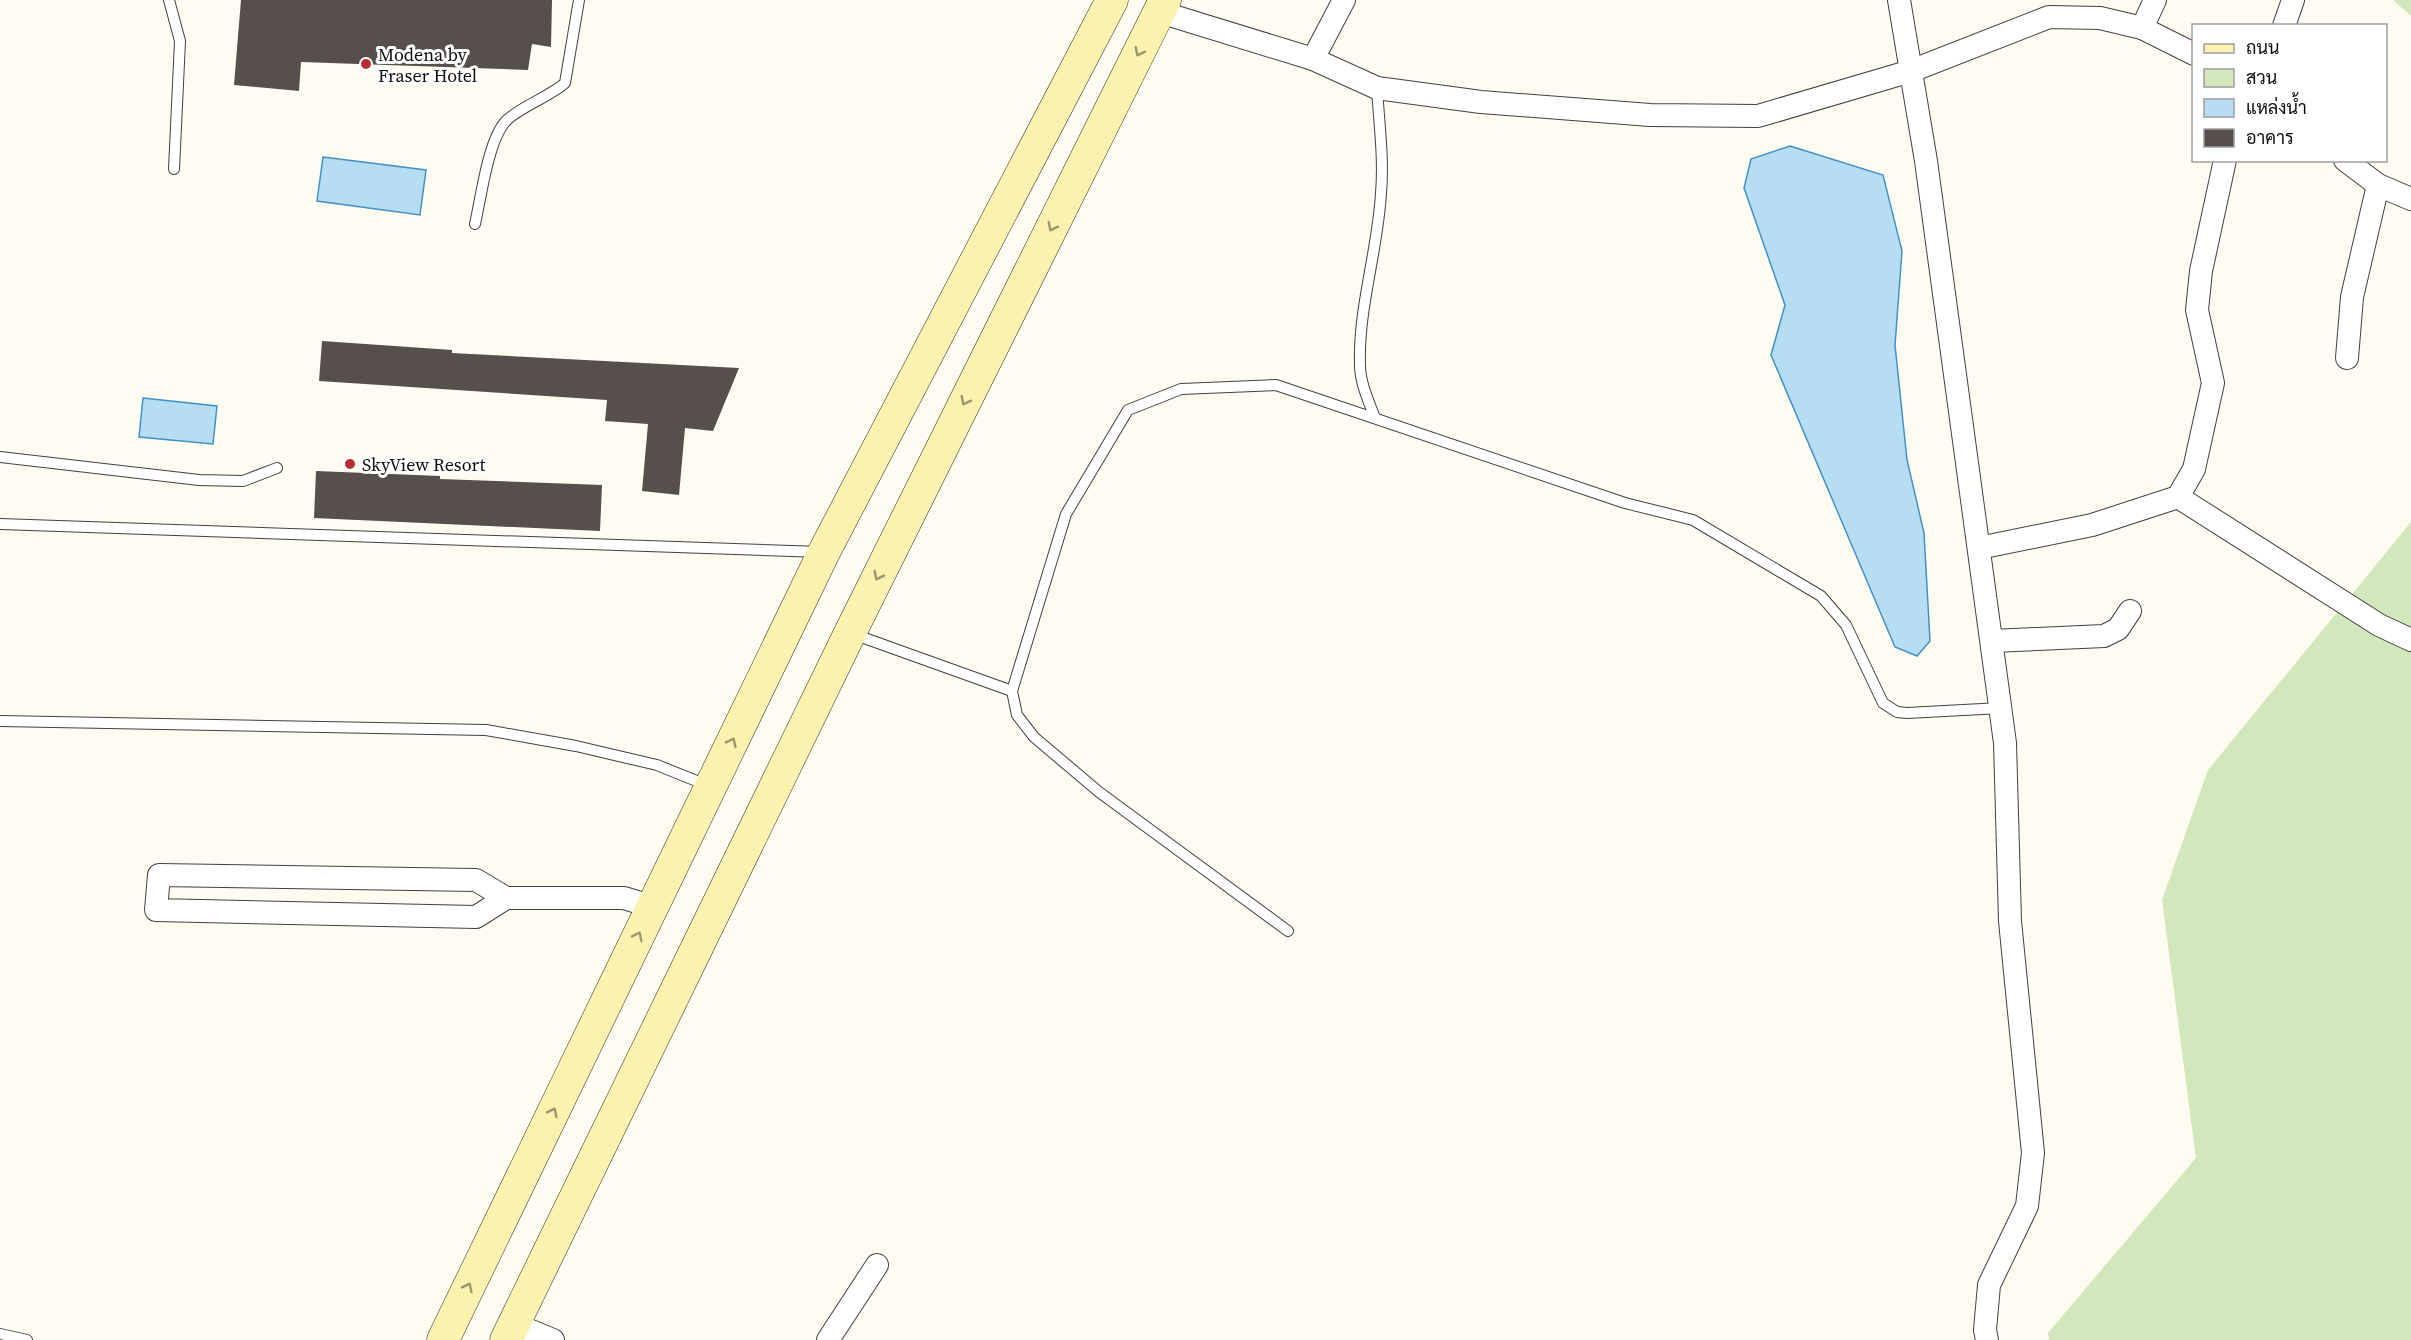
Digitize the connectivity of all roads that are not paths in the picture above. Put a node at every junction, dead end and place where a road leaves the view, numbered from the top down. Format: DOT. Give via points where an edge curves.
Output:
graph roads {
  1 [pos="169,0"];
  2 [pos="579,0"];
  3 [pos="1344,0"];
  4 [pos="1899,0"];
  5 [pos="2155,0"];
  6 [pos="2293,0"];
  7 [pos="1105,4"];
  8 [pos="1162,6"];
  9 [pos="2285,24"];
  10 [pos="2142,28"];
  11 [pos="2192,53"];
  12 [pos="1313,59"];
  13 [pos="1911,71"];
  14 [pos="1377,88"];
  15 [pos="2225,162"];
  16 [pos="2348,162"];
  17 [pos="174,169"];
  18 [pos="2378,185"];
  19 [pos="2411,199"];
  20 [pos="475,224"];
  21 [pos="2347,358"];
  22 [pos="1375,418"];
  23 [pos="0,457"];
  24 [pos="277,468"];
  25 [pos="2178,497"];
  26 [pos="0,525"];
  27 [pos="1979,548"];
  28 [pos="824,552"];
  29 [pos="2130,611"];
  30 [pos="850,633"];
  31 [pos="2411,640"];
  32 [pos="1992,641"];
  33 [pos="1012,691"];
  34 [pos="1992,710"];
  35 [pos="0,721"];
  36 [pos="710,786"];
  37 [pos="506,898"];
  38 [pos="653,907"];
  39 [pos="1288,931"];
  40 [pos="877,1265"];
  41 [pos="510,1332"];
  42 [pos="0,1334"];
  43 [pos="27,1340"];
  44 [pos="443,1340"];
  45 [pos="553,1340"];
  46 [pos="828,1340"];
  47 [pos="1987,1340"];
  1 -- 17 [label="lane" via="180,41"];
  2 -- 20 [label="lane" via="565,84 506,121 495,142"];
  3 -- 12 [label="street"];
  4 -- 13 [label="street"];
  5 -- 10 [label="street"];
  6 -- 9 [label="street"];
  7 -- 28 [label="main road"];
  8 -- 12 [label="street"];
  8 -- 30 [label="main road, one-way"];
  10 -- 11 [label="street"];
  10 -- 13 [label="street" via="2100,18 2049,17"];
  12 -- 14 [label="street"];
  13 -- 14 [label="street" via="1758,116 1650,115 1481,102"];
  13 -- 27 [label="street"];
  14 -- 22 [label="lane" via="1381,192 1359,368"];
  15 -- 25 [label="street" via="2201,271 2197,310 2213,383 2194,469"];
  16 -- 18 [label="street"];
  18 -- 19 [label="street"];
  18 -- 21 [label="street" via="2352,297"];
  22 -- 33 [label="lane" via="1276,385 1181,388 1128,410 1066,514"];
  22 -- 34 [label="lane" via="1625,502 1693,520 1821,596 1846,625 1883,703 1897,712"];
  23 -- 24 [label="lane" via="211,481 243,481"];
  25 -- 27 [label="street" via="2092,525"];
  25 -- 31 [label="street" via="2379,625"];
  26 -- 28 [label="lane"];
  27 -- 32 [label="street"];
  36 -- 28 [label="main road, one-way"];
  29 -- 32 [label="street" via="2118,629 2104,636"];
  30 -- 33 [label="lane"];
  30 -- 41 [label="main road"];
  32 -- 34 [label="street"];
  33 -- 39 [label="lane" via="1017,715 1034,737 1099,792"];
  34 -- 47 [label="street" via="2005,742 2010,921 2033,1153 2027,1206 1989,1285"];
  35 -- 36 [label="lane" via="486,730 657,765"];
  36 -- 38 [label="main road"];
  37 -- 37 [label="street" via="476,917 156,910 159,875 476,880"];
  37 -- 38 [label="street" via="624,898"];
  44 -- 38 [label="main road, one-way"];
  40 -- 46 [label="street"];
  41 -- 45 [label="street"];
  42 -- 43 [label="lane"];
}
